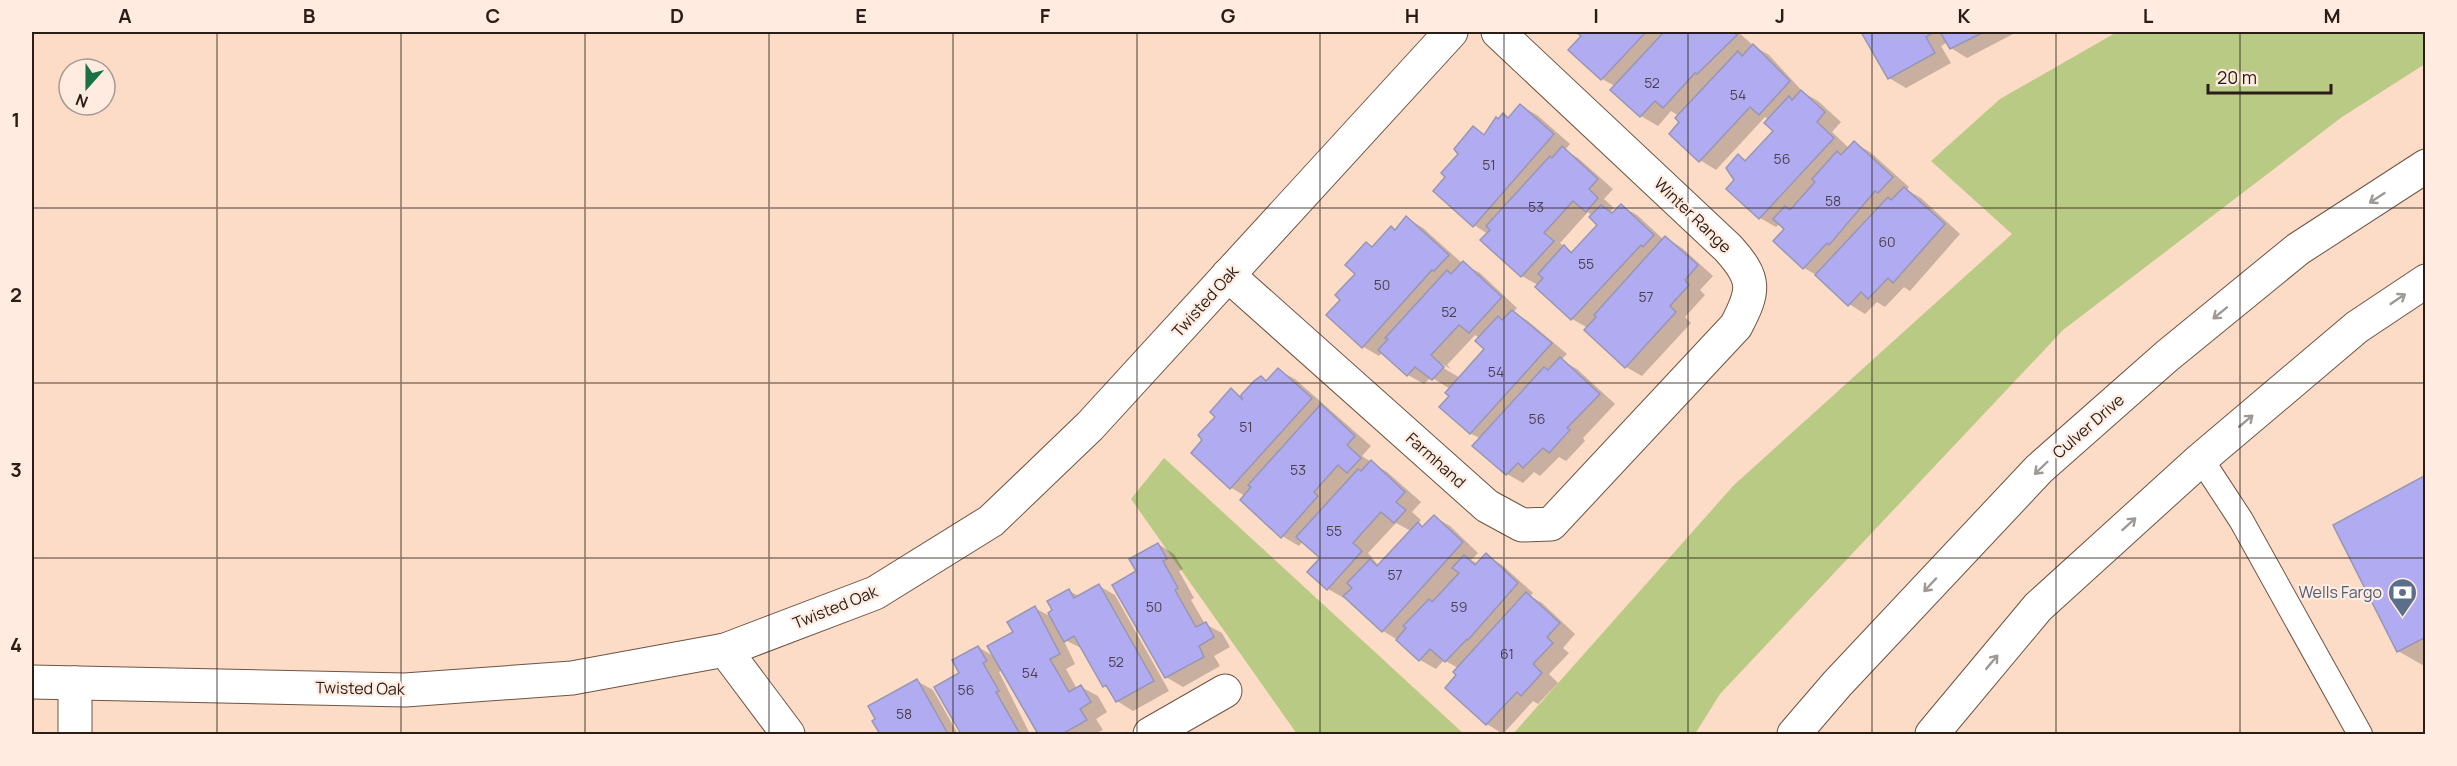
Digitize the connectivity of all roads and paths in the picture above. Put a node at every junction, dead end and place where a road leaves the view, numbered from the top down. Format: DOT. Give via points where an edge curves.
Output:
graph roads {
  1 [pos="1451,32"];
  2 [pos="1498,32"];
  3 [pos="2426,165"];
  4 [pos="1228,275"];
  5 [pos="2426,281"];
  6 [pos="1648,422"];
  7 [pos="2201,459"];
  8 [pos="725,650"];
  9 [pos="32,682"];
  10 [pos="75,683"];
  11 [pos="1226,691"];
  12 [pos="75,735"];
  13 [pos="788,735"];
  14 [pos="1150,735"];
  15 [pos="1794,735"];
  16 [pos="1932,735"];
  17 [pos="2360,735"];
  1 -- 4 [label="street, Twisted Oak"];
  2 -- 6 [label="street, Winter Range" via="1747,269 1750,299 1736,326"];
  3 -- 15 [label="street, Culver Drive, one-way" via="2298,249 2167,356 2039,469"];
  4 -- 6 [label="street, Farmhand" via="1487,506 1522,525 1551,524"];
  4 -- 8 [label="street, Twisted Oak" via="1090,426 991,521 875,593"];
  7 -- 5 [label="street, one-way" via="2357,327"];
  16 -- 7 [label="street, one-way" via="2038,607"];
  7 -- 17 [label="lane" via="2241,520"];
  8 -- 10 [label="street, Twisted Oak" via="572,678 405,690"];
  8 -- 13 [label="street"];
  9 -- 10 [label="street, Twisted Oak"];
  10 -- 12 [label="street"];
  11 -- 14 [label="street"];
}
